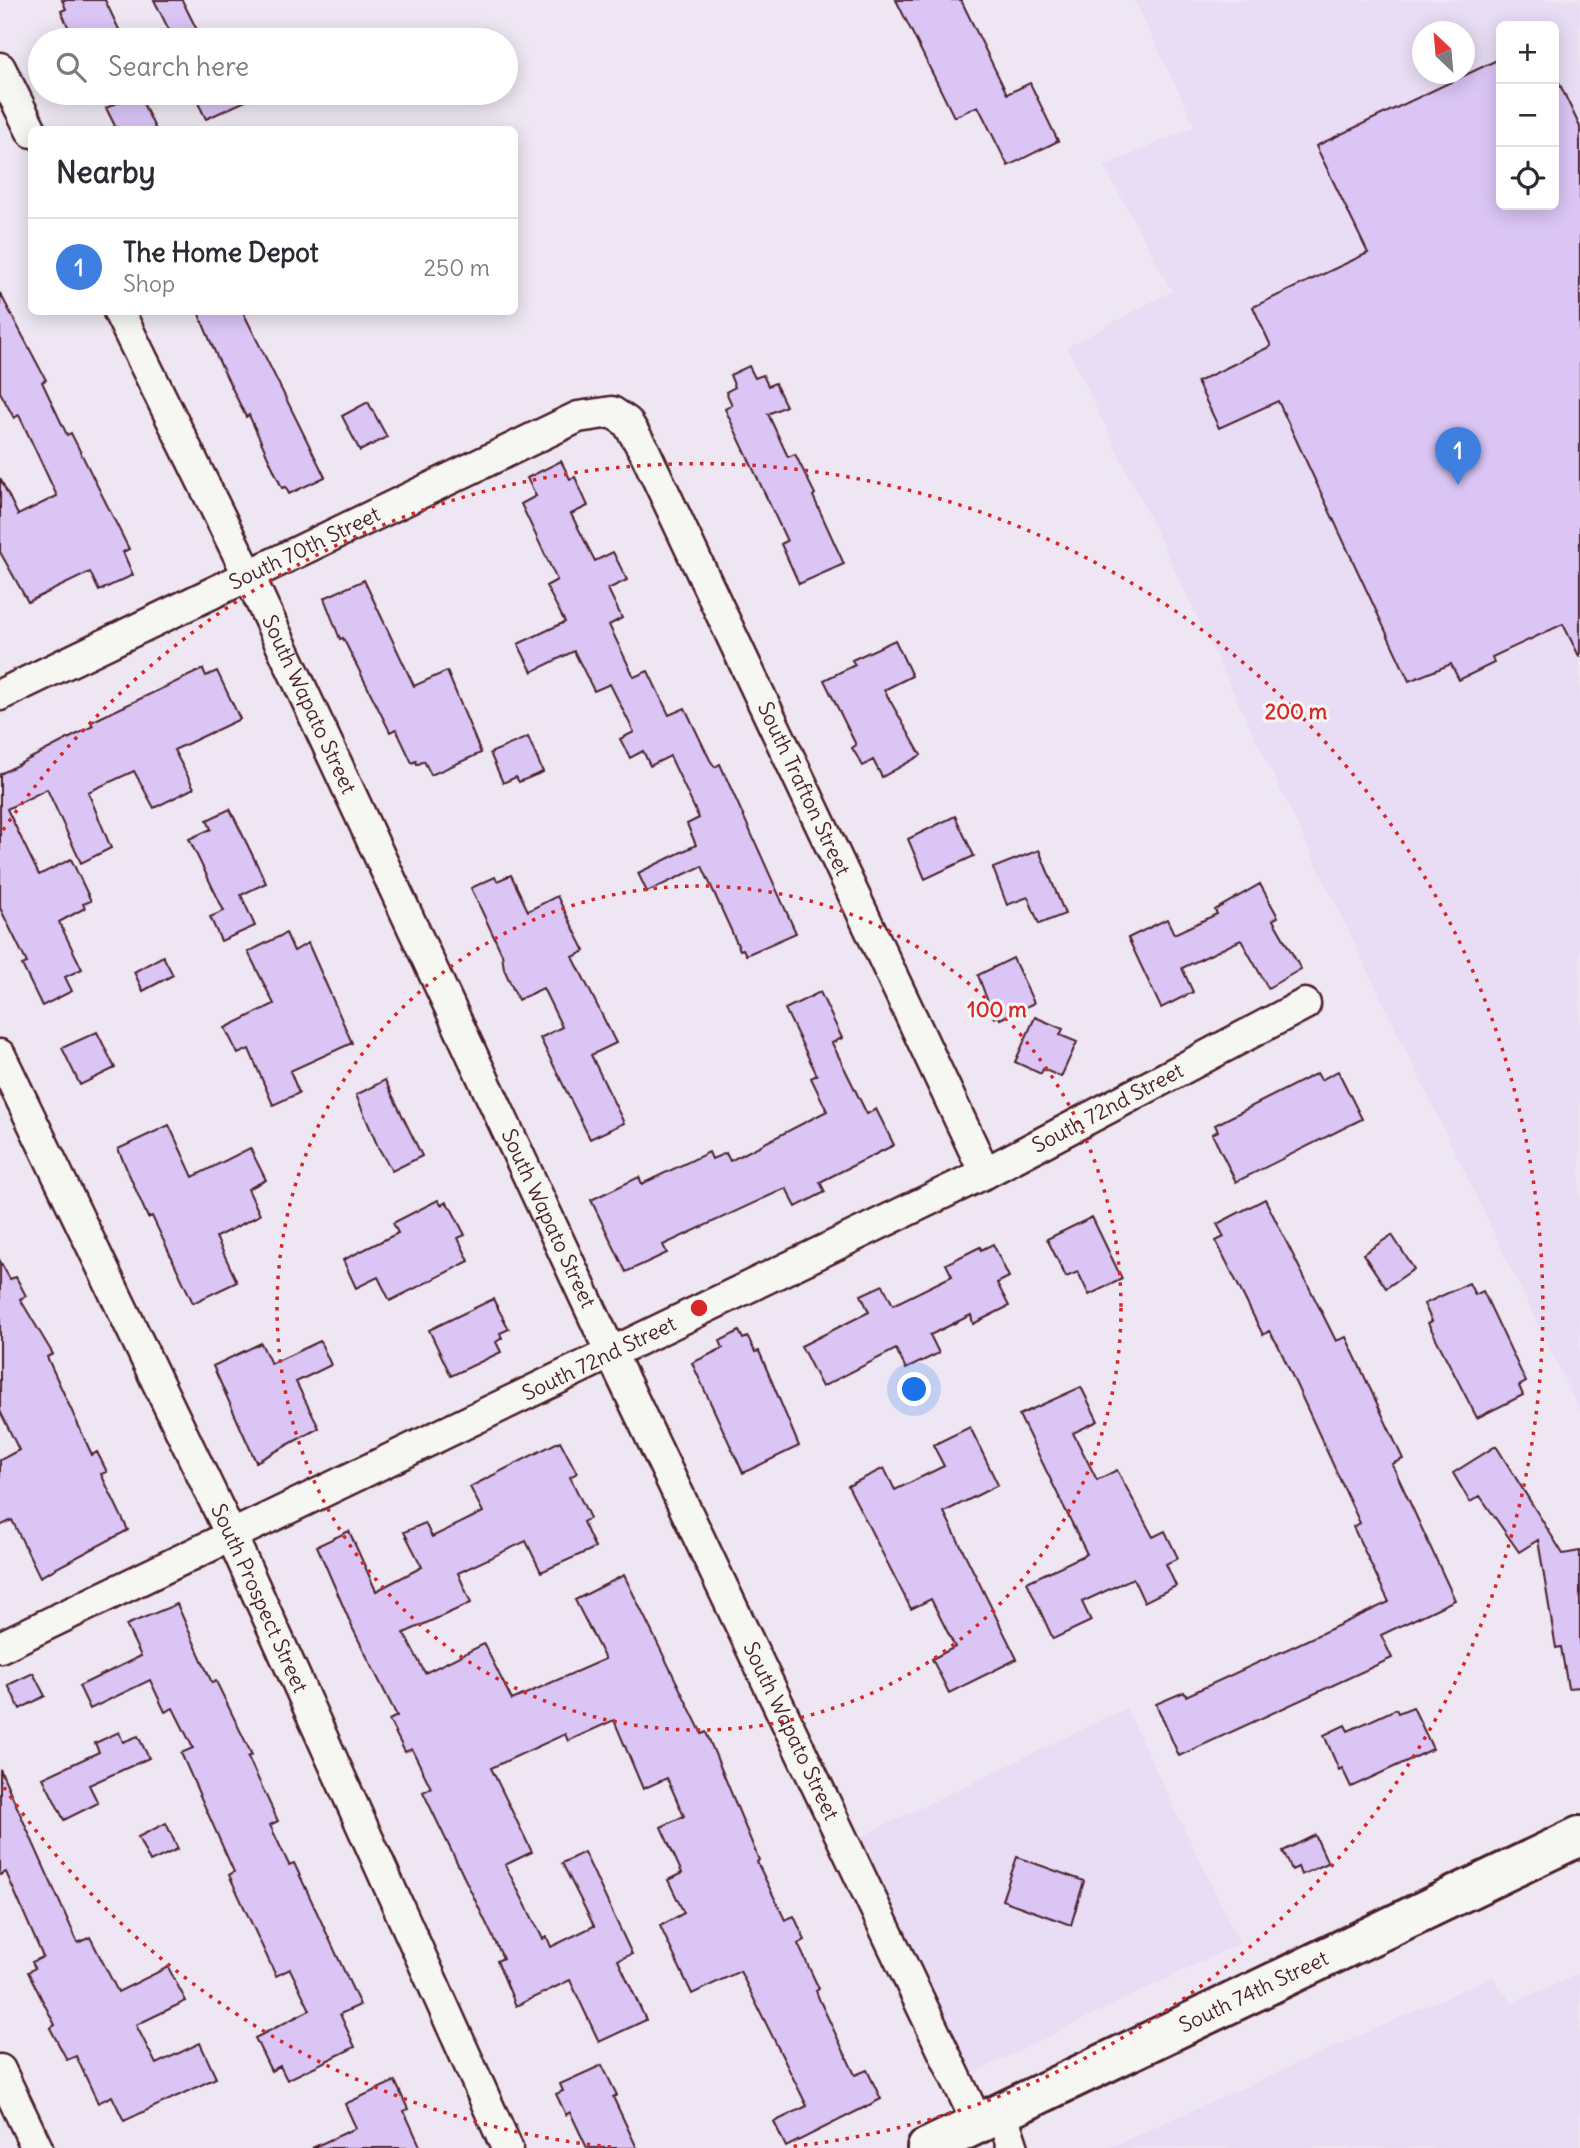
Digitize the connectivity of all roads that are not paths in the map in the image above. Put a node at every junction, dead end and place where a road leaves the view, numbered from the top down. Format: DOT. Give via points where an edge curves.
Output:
graph roads {
  1 [pos="0,68"];
  2 [pos="29,126"];
  3 [pos="120,315"];
  4 [pos="612,412"];
  5 [pos="249,576"];
  6 [pos="0,695"];
  7 [pos="1305,1004"];
  8 [pos="0,1055"];
  9 [pos="985,1173"];
  10 [pos="610,1351"];
  11 [pos="231,1535"];
  12 [pos="0,1647"];
  13 [pos="1580,1836"];
  14 [pos="0,2070"];
  15 [pos="990,2118"];
  16 [pos="37,2148"];
  17 [pos="507,2148"];
  18 [pos="927,2148"];
  19 [pos="1013,2148"];
  1 -- 2 [label="street"];
  3 -- 5 [label="street, South Wapato Street"];
  4 -- 5 [label="street, South 70th Street" via="578,417"];
  4 -- 9 [label="street, South Trafton Street" via="627,422 644,450"];
  5 -- 6 [label="street, South 70th Street"];
  5 -- 10 [label="street, South Wapato Street"];
  7 -- 9 [label="street, South 72nd Street"];
  8 -- 11 [label="street, South Prospect Street"];
  9 -- 10 [label="street, South 72nd Street"];
  10 -- 11 [label="street, South 72nd Street"];
  10 -- 15 [label="street, South Wapato Street"];
  11 -- 12 [label="street, South 72nd Street"];
  11 -- 17 [label="street, South Prospect Street"];
  13 -- 15 [label="main road, South 74th Street"];
  14 -- 16 [label="street"];
  15 -- 18 [label="main road, South 74th Street"];
  15 -- 19 [label="street, South Wapato Street"];
}
